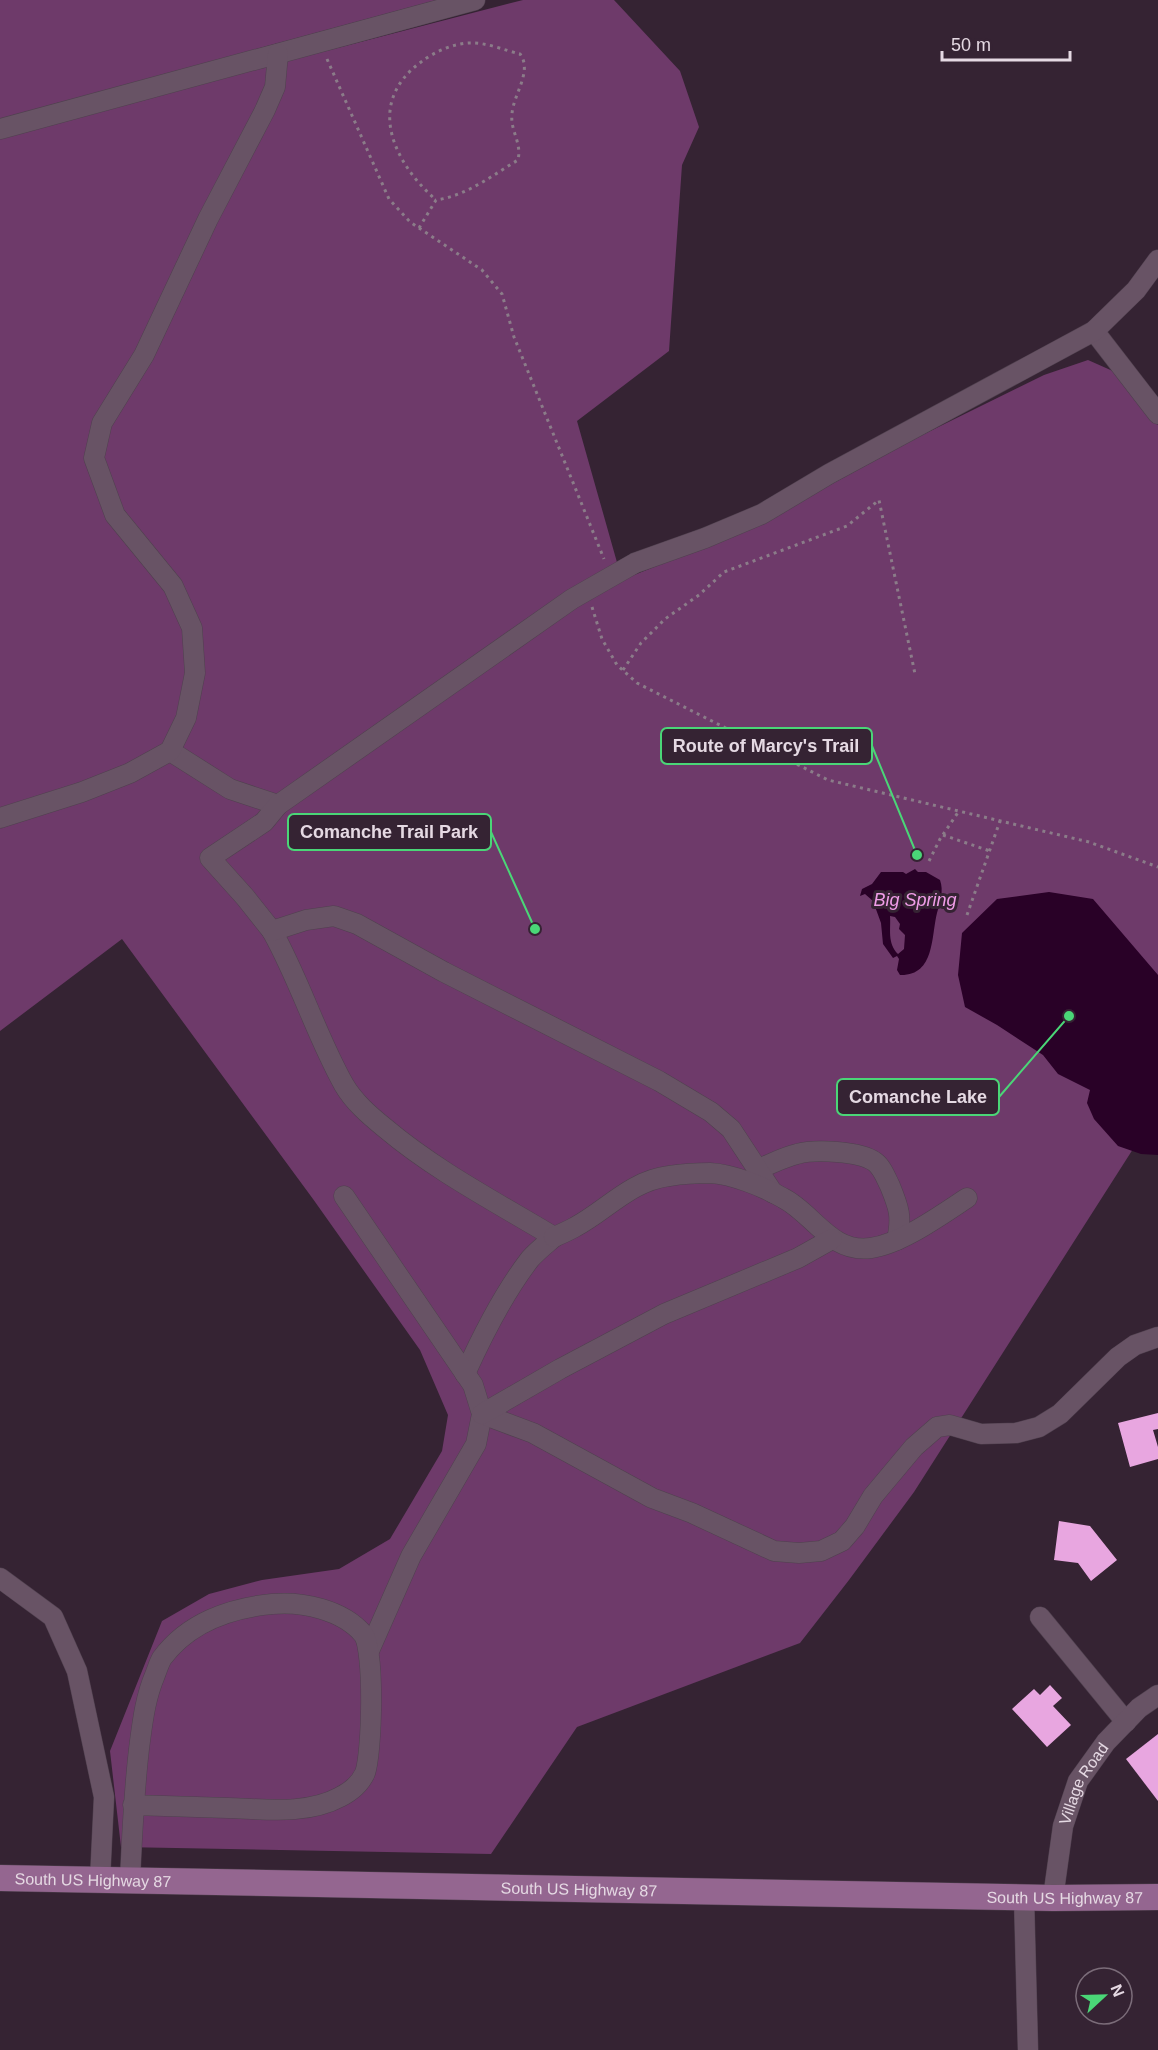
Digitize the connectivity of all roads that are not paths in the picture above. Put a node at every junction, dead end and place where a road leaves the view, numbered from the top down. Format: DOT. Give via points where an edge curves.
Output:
graph roads {
  1 [pos="475,0"];
  2 [pos="278,54"];
  3 [pos="0,129"];
  4 [pos="1158,260"];
  5 [pos="1094,331"];
  6 [pos="1158,414"];
  7 [pos="171,751"];
  8 [pos="278,805"];
  9 [pos="0,818"];
  10 [pos="272,931"];
  11 [pos="758,1169"];
  12 [pos="773,1193"];
  13 [pos="344,1196"];
  14 [pos="967,1198"];
  15 [pos="554,1237"];
  16 [pos="832,1239"];
  17 [pos="897,1240"];
  18 [pos="1158,1337"];
  19 [pos="465,1374"];
  20 [pos="482,1414"];
  21 [pos="0,1578"];
  22 [pos="1040,1617"];
  23 [pos="369,1651"];
  24 [pos="1158,1695"];
  25 [pos="1126,1722"];
  26 [pos="133,1805"];
  27 [pos="0,1878"];
  28 [pos="100,1880"];
  29 [pos="130,1881"];
  30 [pos="1024,1897"];
  31 [pos="1158,1897"];
  32 [pos="1053,1898"];
  33 [pos="1028,2050"];
  1 -- 2 [label="street"];
  2 -- 3 [label="street"];
  2 -- 7 [label="street" via="275,87 265,110 144,355 102,423 94,458 115,515 173,586 192,628 195,673 186,718"];
  4 -- 5 [label="street" via="1136,290"];
  5 -- 6 [label="street"];
  5 -- 8 [label="street" via="762,514 635,563 572,598"];
  7 -- 8 [label="street" via="230,789"];
  7 -- 9 [label="street" via="82,792"];
  8 -- 10 [label="street" via="264,822 210,858"];
  10 -- 11 [label="street" via="334,916 357,924 711,1112 731,1128"];
  10 -- 15 [label="street" via="345,1086 363,1110 441,1169"];
  11 -- 12 [label="street"];
  11 -- 17 [label="street" via="798,1153 845,1153 877,1163 900,1209"];
  12 -- 15 [label="street" via="711,1173 668,1176 639,1184 576,1227"];
  12 -- 16 [label="street" via="785,1198"];
  13 -- 19 [label="street"];
  14 -- 17 [label="street"];
  15 -- 19 [label="street" via="531,1258 505,1297"];
  16 -- 17 [label="street" via="852,1248 869,1249"];
  16 -- 20 [label="street" via="798,1258 664,1314"];
  18 -- 20 [label="street" via="1135,1345 1118,1357 1060,1414 1039,1427 1016,1433 981,1434 950,1425 937,1427 886,1480 842,1541 821,1551 774,1551 652,1498 533,1433"];
  19 -- 20 [label="street"];
  20 -- 23 [label="street" via="476,1444 411,1556"];
  21 -- 28 [label="street" via="53,1617 76,1671 104,1797"];
  22 -- 25 [label="street"];
  23 -- 26 [label="street" via="370,1743 365,1773 353,1789 314,1807"];
  23 -- 26 [label="street" via="365,1637 352,1622 315,1607 286,1603 259,1605 214,1617 184,1635 161,1659 149,1688"];
  24 -- 25 [label="street, Village Road"];
  25 -- 32 [label="street, Village Road" via="1078,1781 1064,1826"];
  26 -- 29 [label="street"];
  27 -- 28 [label="main road, South US Highway 87"];
  28 -- 29 [label="main road, South US Highway 87"];
  29 -- 30 [label="main road, South US Highway 87"];
  30 -- 32 [label="main road, South US Highway 87"];
  30 -- 33 [label="street"];
  31 -- 32 [label="main road, South US Highway 87"];
}
